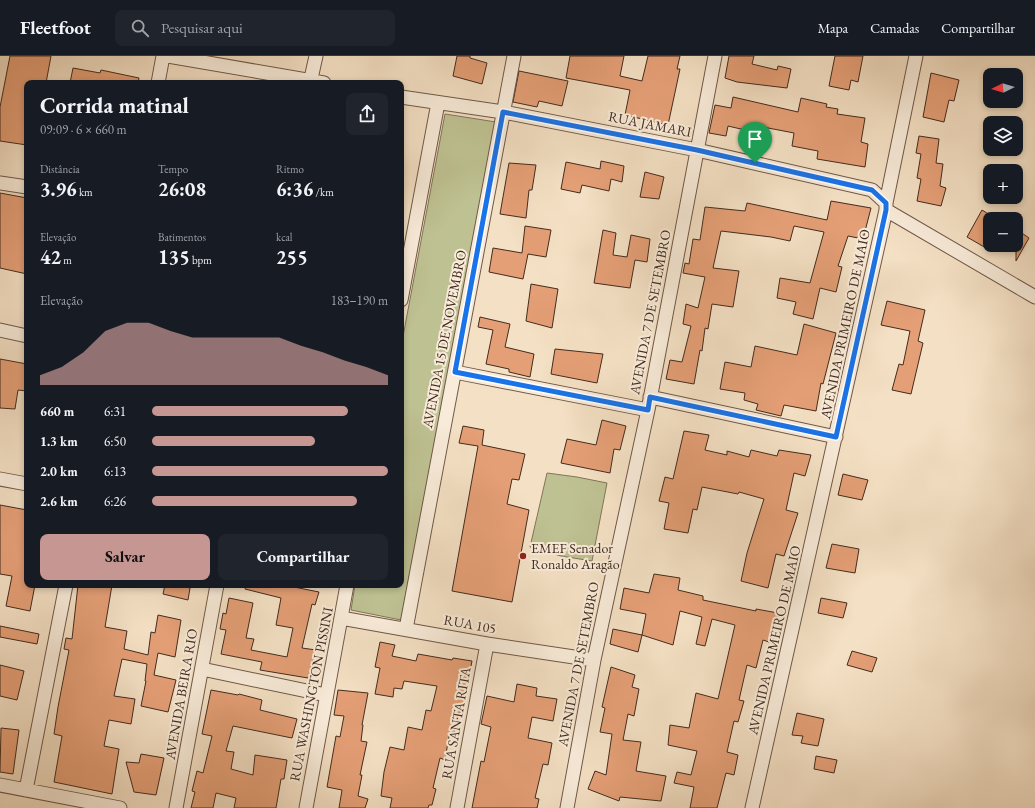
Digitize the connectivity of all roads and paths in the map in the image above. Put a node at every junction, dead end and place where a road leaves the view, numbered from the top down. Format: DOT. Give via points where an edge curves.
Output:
graph roads {
  1 [pos="163,56"];
  2 [pos="168,56"];
  3 [pos="316,56"];
  4 [pos="514,56"];
  5 [pos="715,56"];
  6 [pos="916,56"];
  7 [pos="159,80"];
  8 [pos="304,80"];
  9 [pos="315,80"];
  10 [pos="404,97"];
  11 [pos="438,103"];
  12 [pos="503,112"];
  13 [pos="697,150"];
  14 [pos="0,183"];
  15 [pos="24,187"];
  16 [pos="886,206"];
  17 [pos="404,284"];
  18 [pos="1035,297"];
  19 [pos="0,330"];
  20 [pos="24,335"];
  21 [pos="455,372"];
  22 [pos="649,403"];
  23 [pos="836,437"];
  24 [pos="0,479"];
  25 [pos="24,483"];
  26 [pos="65,588"];
  27 [pos="216,588"];
  28 [pos="346,588"];
  29 [pos="341,618"];
  30 [pos="406,629"];
  31 [pos="487,644"];
  32 [pos="594,660"];
  33 [pos="202,669"];
  34 [pos="326,695"];
  35 [pos="0,785"];
  36 [pos="26,790"];
  37 [pos="120,808"];
  38 [pos="176,808"];
  39 [pos="306,808"];
  40 [pos="457,808"];
  41 [pos="566,808"];
  42 [pos="752,808"];
  1 -- 7 [label="street"];
  2 -- 8 [label="street"];
  3 -- 9 [label="street"];
  4 -- 12 [label="street, AVENIDA 15 DE NOVEMBRO"];
  5 -- 13 [label="street, AVENIDA 7 DE SETEMBRO"];
  6 -- 16 [label="street, AVENIDA PRIMEIRO DE MAIO"];
  10 -- 11 [label="street, RUA JAMARI"];
  11 -- 12 [label="street, RUA JAMARI"];
  11 -- 17 [label="street"];
  12 -- 13 [label="street, RUA JAMARI"];
  12 -- 21 [label="street, AVENIDA 15 DE NOVEMBRO"];
  13 -- 16 [label="street, RUA JAMARI" via="872,190"];
  13 -- 22 [label="street, AVENIDA 7 DE SETEMBRO"];
  14 -- 15 [label="street"];
  16 -- 18 [label="street, RUA JAMARI"];
  16 -- 23 [label="street, AVENIDA PRIMEIRO DE MAIO"];
  19 -- 20 [label="street"];
  21 -- 22 [label="street"];
  21 -- 30 [label="street, AVENIDA 15 DE NOVEMBRO"];
  22 -- 23 [label="street"];
  22 -- 32 [label="street, AVENIDA 7 DE SETEMBRO"];
  23 -- 42 [label="street, AVENIDA PRIMEIRO DE MAIO"];
  24 -- 25 [label="street"];
  26 -- 36 [label="street"];
  27 -- 33 [label="street, AVENIDA BEIRA RIO"];
  28 -- 29 [label="street, RUA WASHINGTON PISSINI"];
  29 -- 30 [label="street, RUA 105"];
  29 -- 34 [label="street, RUA WASHINGTON PISSINI"];
  30 -- 31 [label="street, RUA 105"];
  31 -- 32 [label="street, RUA 105"];
  31 -- 40 [label="street, RUA SANTA RITA"];
  32 -- 41 [label="street, AVENIDA 7 DE SETEMBRO"];
  33 -- 34 [label="street"];
  33 -- 38 [label="street, AVENIDA BEIRA RIO"];
  34 -- 39 [label="street, RUA WASHINGTON PISSINI"];
  35 -- 36 [label="street"];
  36 -- 37 [label="street"];
}
